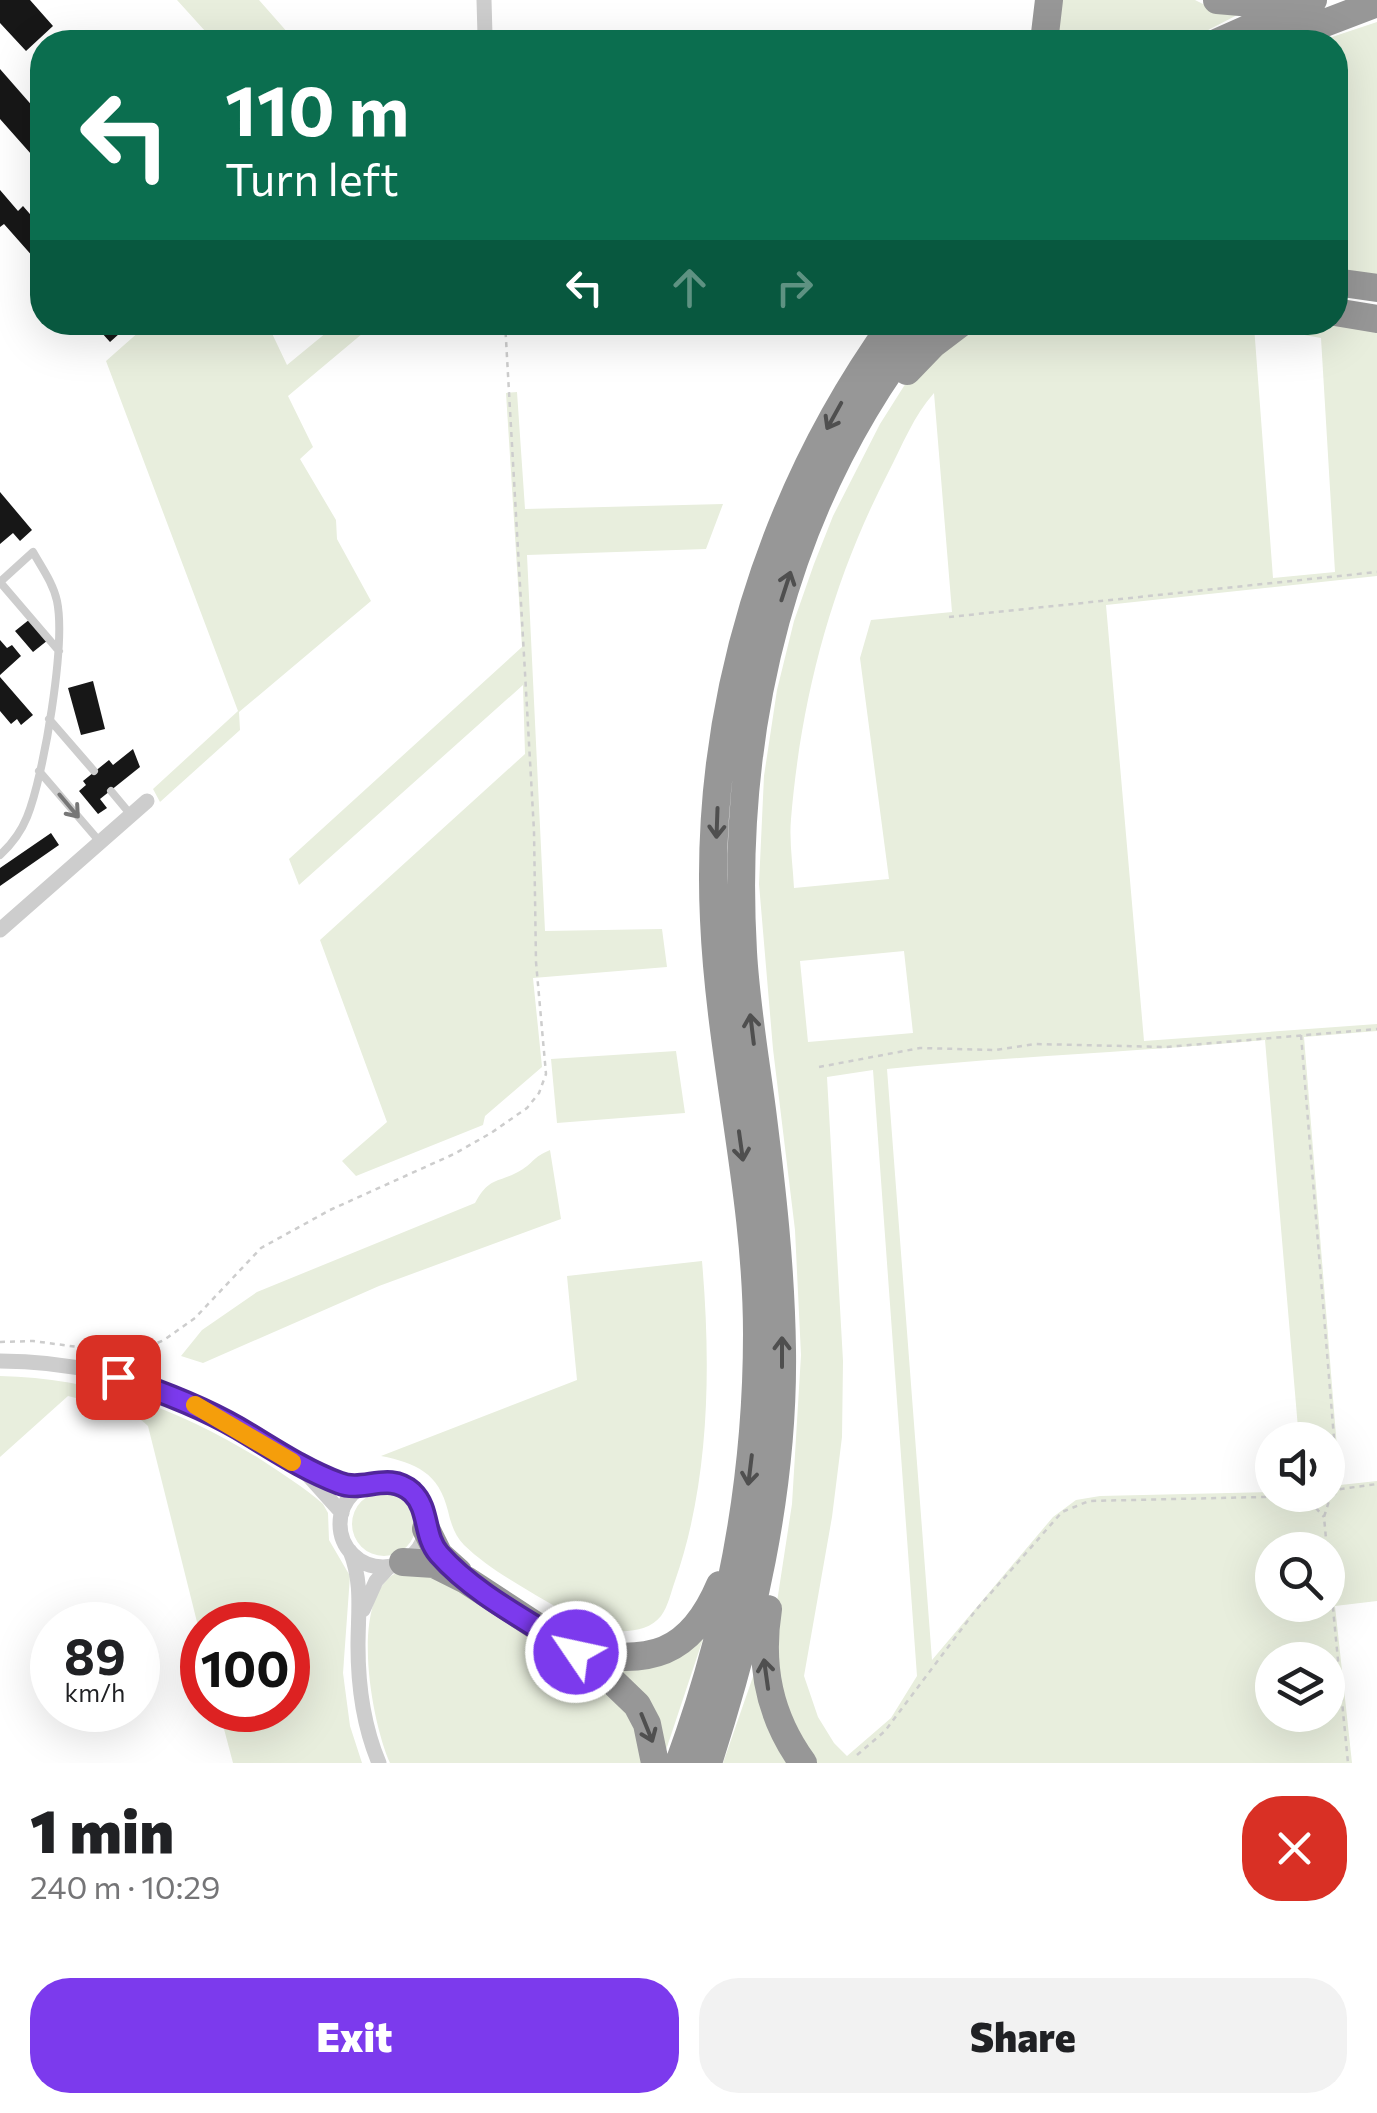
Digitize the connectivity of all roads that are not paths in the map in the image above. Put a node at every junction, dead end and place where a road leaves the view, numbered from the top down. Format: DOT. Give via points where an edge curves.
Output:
graph roads {
  1 [pos="484,0"];
  2 [pos="1050,0"];
  3 [pos="1218,0"];
  4 [pos="1290,0"];
  5 [pos="1312,0"];
  6 [pos="1377,3"];
  7 [pos="1341,16"];
  8 [pos="486,30"];
  9 [pos="1046,30"];
  10 [pos="1245,30"];
  11 [pos="1305,30"];
  12 [pos="1325,30"];
  13 [pos="1348,284"];
  14 [pos="1377,288"];
  15 [pos="1348,314"];
  16 [pos="1377,319"];
  17 [pos="884,335"];
  18 [pos="916,335"];
  19 [pos="946,335"];
  20 [pos="827,481"];
  21 [pos="59,650"];
  22 [pos="49,719"];
  23 [pos="39,771"];
  24 [pos="94,772"];
  25 [pos="111,791"];
  26 [pos="147,801"];
  27 [pos="132,815"];
  28 [pos="100,842"];
  29 [pos="0,855"];
  30 [pos="0,930"];
  31 [pos="0,1362"];
  32 [pos="778,1450"];
  33 [pos="300,1468"];
  34 [pos="361,1487"];
  35 [pos="342,1513"];
  36 [pos="426,1529"];
  37 [pos="742,1532"];
  38 [pos="350,1551"];
  39 [pos="396,1564"];
  40 [pos="466,1580"];
  41 [pos="360,1618"];
  42 [pos="576,1652"];
  43 [pos="379,1763"];
  44 [pos="655,1763"];
  45 [pos="679,1763"];
  46 [pos="708,1763"];
  47 [pos="803,1763"];
  1 -- 8 [label="street"];
  2 -- 9 [label="highway"];
  3 -- 4 [label="highway"];
  5 -- 10 [label="highway"];
  6 -- 7 [label="highway"];
  7 -- 11 [label="highway"];
  7 -- 12 [label="highway"];
  13 -- 14 [label="highway"];
  15 -- 16 [label="highway"];
  17 -- 37 [label="highway, one-way" via="819,442 780,530 750,612 724,744 714,917 757,1330 756,1422"];
  18 -- 20 [label="highway"];
  19 -- 20 [label="highway" via="916,360 856,453"];
  32 -- 20 [label="highway, one-way" via="779,1266 743,956 740,833 754,709 771,633"];
  21 -- 21 [label="lane" via="0,582 33,552 57,602"];
  21 -- 22 [label="lane"];
  22 -- 23 [label="lane"];
  22 -- 24 [label="lane"];
  23 -- 28 [label="lane, one-way"];
  23 -- 29 [label="lane" via="26,820"];
  25 -- 27 [label="lane"];
  26 -- 27 [label="street"];
  27 -- 28 [label="street"];
  28 -- 30 [label="street"];
  31 -- 33 [label="street" via="87,1370 172,1395"];
  32 -- 46 [label="highway" via="752,1617"];
  47 -- 32 [label="highway, one-way" via="778,1722 763,1656 783,1507"];
  33 -- 34 [label="street"];
  33 -- 35 [label="street"];
  34 -- 35 [label="street"];
  34 -- 36 [label="street" via="387,1482 412,1492"];
  35 -- 38 [label="street"];
  36 -- 39 [label="street" via="422,1542"];
  36 -- 40 [label="highway" via="440,1555"];
  37 -- 42 [label="highway" via="712,1604 682,1640 628,1660"];
  37 -- 45 [label="highway" via="716,1654"];
  38 -- 39 [label="street" via="375,1566"];
  38 -- 41 [label="street"];
  39 -- 40 [label="highway" via="434,1564"];
  39 -- 41 [label="street" via="376,1581"];
  40 -- 42 [label="highway"];
  41 -- 43 [label="street" via="363,1714"];
  42 -- 44 [label="highway, one-way" via="637,1705"];
}
